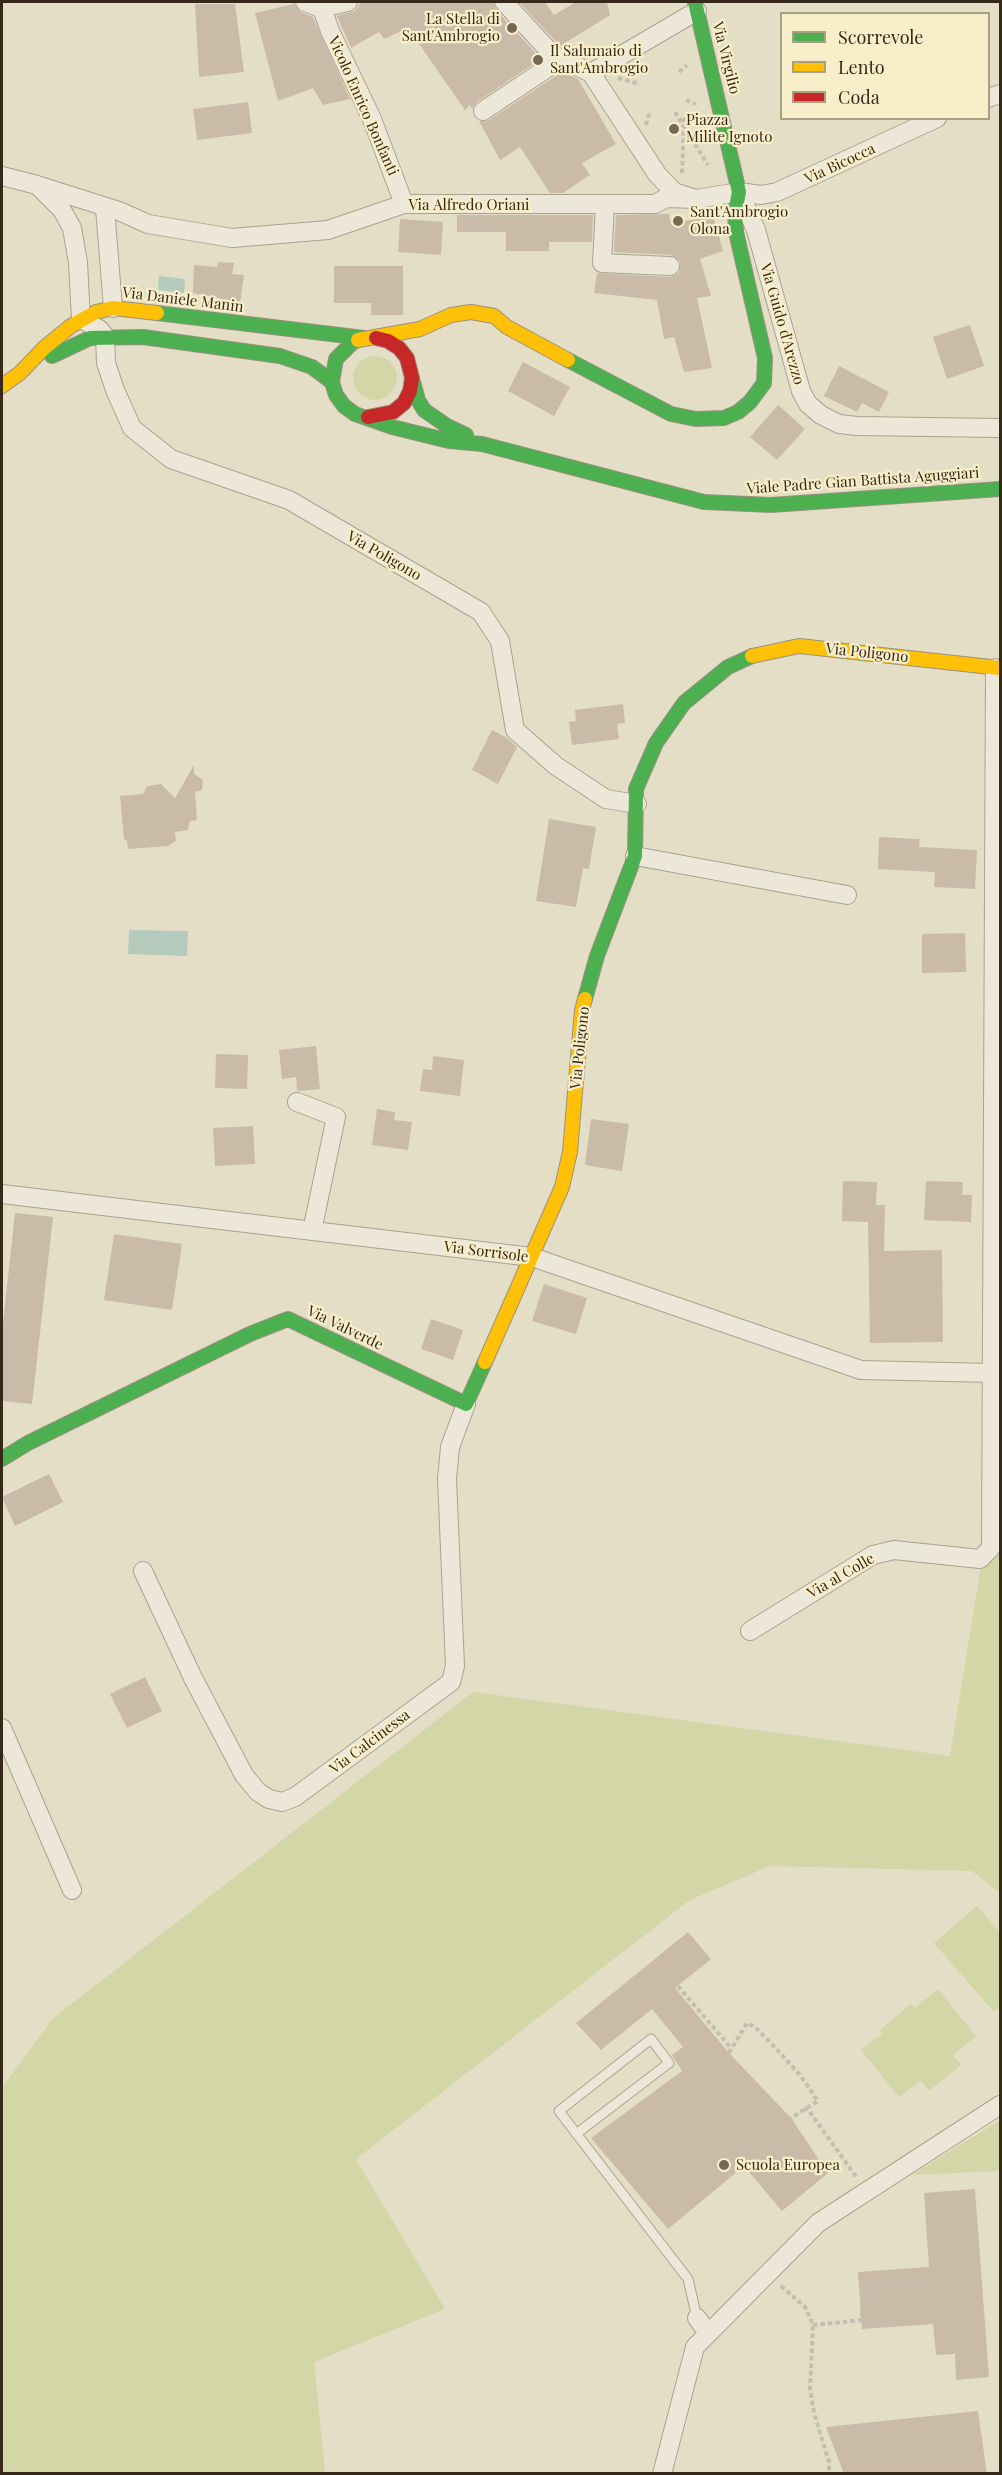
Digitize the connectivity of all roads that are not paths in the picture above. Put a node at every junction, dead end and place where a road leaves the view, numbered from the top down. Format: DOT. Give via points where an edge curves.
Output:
graph roads {
  1 [pos="348,2"];
  2 [pos="504,2"];
  3 [pos="315,4"];
  4 [pos="696,6"];
  5 [pos="561,59"];
  6 [pos="591,73"];
  7 [pos="483,111"];
  8 [pos="933,120"];
  9 [pos="2,176"];
  10 [pos="37,185"];
  11 [pos="739,192"];
  12 [pos="696,199"];
  13 [pos="404,204"];
  14 [pos="605,205"];
  15 [pos="105,208"];
  16 [pos="670,266"];
  17 [pos="113,308"];
  18 [pos="81,319"];
  19 [pos="507,327"];
  20 [pos="105,336"];
  21 [pos="370,338"];
  22 [pos="20,373"];
  23 [pos="412,374"];
  24 [pos="332,382"];
  25 [pos="2,386"];
  26 [pos="368,417"];
  27 [pos="1000,428"];
  28 [pos="482,444"];
  29 [pos="1000,489"];
  30 [pos="998,668"];
  31 [pos="637,804"];
  32 [pos="635,856"];
  33 [pos="847,895"];
  34 [pos="297,1102"];
  35 [pos="2,1194"];
  36 [pos="312,1231"];
  37 [pos="532,1257"];
  38 [pos="992,1373"];
  39 [pos="466,1404"];
  40 [pos="2,1459"];
  41 [pos="143,1571"];
  42 [pos="750,1631"];
  43 [pos="2,1728"];
  44 [pos="72,1890"];
  45 [pos="1000,2105"];
  46 [pos="576,2134"];
  47 [pos="697,2318"];
  48 [pos="708,2333"];
  49 [pos="662,2474"];
  1 -- 3 [label="street"];
  2 -- 5 [label="street"];
  3 -- 13 [label="street, Vicolo Enrico Bonfanti" via="372,119"];
  4 -- 6 [label="street"];
  4 -- 11 [label="main road, Via Virgilio"];
  5 -- 6 [label="street"];
  5 -- 7 [label="street"];
  6 -- 12 [label="street" via="657,174 674,192"];
  8 -- 11 [label="street, Via Bicocca" via="777,192"];
  9 -- 10 [label="street, Via Alfredo Oriani"];
  10 -- 15 [label="street, Via Alfredo Oriani"];
  10 -- 18 [label="street" via="62,210 72,228"];
  11 -- 12 [label="street"];
  11 -- 19 [label="main road" via="735,232 766,371 758,392 738,412 707,420 671,414"];
  11 -- 27 [label="street, Via Guido d'Arezzo" via="756,230 801,392 808,404 839,424"];
  12 -- 14 [label="street, Via Alfredo Oriani"];
  13 -- 14 [label="street, Via Alfredo Oriani"];
  13 -- 15 [label="street, Via Alfredo Oriani" via="328,230 232,238 148,224"];
  14 -- 16 [label="street" via="602,263"];
  15 -- 17 [label="street"];
  17 -- 18 [label="main road, Via Daniele Manin"];
  17 -- 21 [label="main road, Via Daniele Manin"];
  18 -- 20 [label="street"];
  18 -- 22 [label="main road, Via Daniele Manin"];
  19 -- 21 [label="main road" via="494,316 471,312 451,315 420,329"];
  19 -- 23 [label="main road" via="448,328 426,345"];
  20 -- 22 [label="main road, Via Daniele Manin" via="80,341"];
  20 -- 24 [label="main road, Via Daniele Manin" via="143,337 280,356 302,362"];
  20 -- 31 [label="street, Via Poligono" via="106,363 132,428 171,459 289,500 481,612 500,641 515,730 556,766 606,799"];
  21 -- 23 [label="main road, Viale Padre Gian Battista Aguggiari" via="388,341 399,348"];
  21 -- 24 [label="main road" via="343,350 336,359"];
  22 -- 25 [label="main road, Via Daniele Manin"];
  23 -- 26 [label="main road" via="410,391 399,407 381,417"];
  23 -- 28 [label="main road, Viale Padre Gian Battista Aguggiari" via="424,410"];
  24 -- 26 [label="main road, Viale Padre Gian Battista Aguggiari" via="344,406"];
  26 -- 28 [label="main road, Viale Padre Gian Battista Aguggiari" via="421,435"];
  28 -- 29 [label="main road, Viale Padre Gian Battista Aguggiari" via="704,502 740,506"];
  30 -- 31 [label="main road, Via Poligono" via="799,645 758,652 728,667 684,704 656,743 640,777"];
  30 -- 38 [label="street, Via al Colle"];
  31 -- 32 [label="main road, Via Poligono"];
  32 -- 33 [label="street"];
  32 -- 37 [label="main road, Via Poligono" via="597,956 582,1010 570,1152 562,1187"];
  34 -- 36 [label="street" via="336,1117"];
  35 -- 36 [label="street, Via Sorrisole"];
  36 -- 37 [label="street, Via Sorrisole"];
  37 -- 38 [label="street, Via Sorrisole" via="861,1370"];
  37 -- 39 [label="main road"];
  38 -- 42 [label="street, Via al Colle" via="992,1548 980,1559 894,1550 873,1555"];
  39 -- 40 [label="main road, Via Valverde" via="288,1319 250,1334"];
  39 -- 41 [label="street, Via Calcinessa" via="450,1447 447,1479 455,1666 451,1682 295,1797 282,1802 269,1799 244,1775"];
  43 -- 44 [label="street"];
  45 -- 48 [label="street" via="818,2223"];
  46 -- 46 [label="lane" via="559,2111 651,2039 669,2063"];
  46 -- 47 [label="lane" via="688,2279"];
  47 -- 48 [label="street"];
  48 -- 49 [label="street" via="695,2347"];
}
